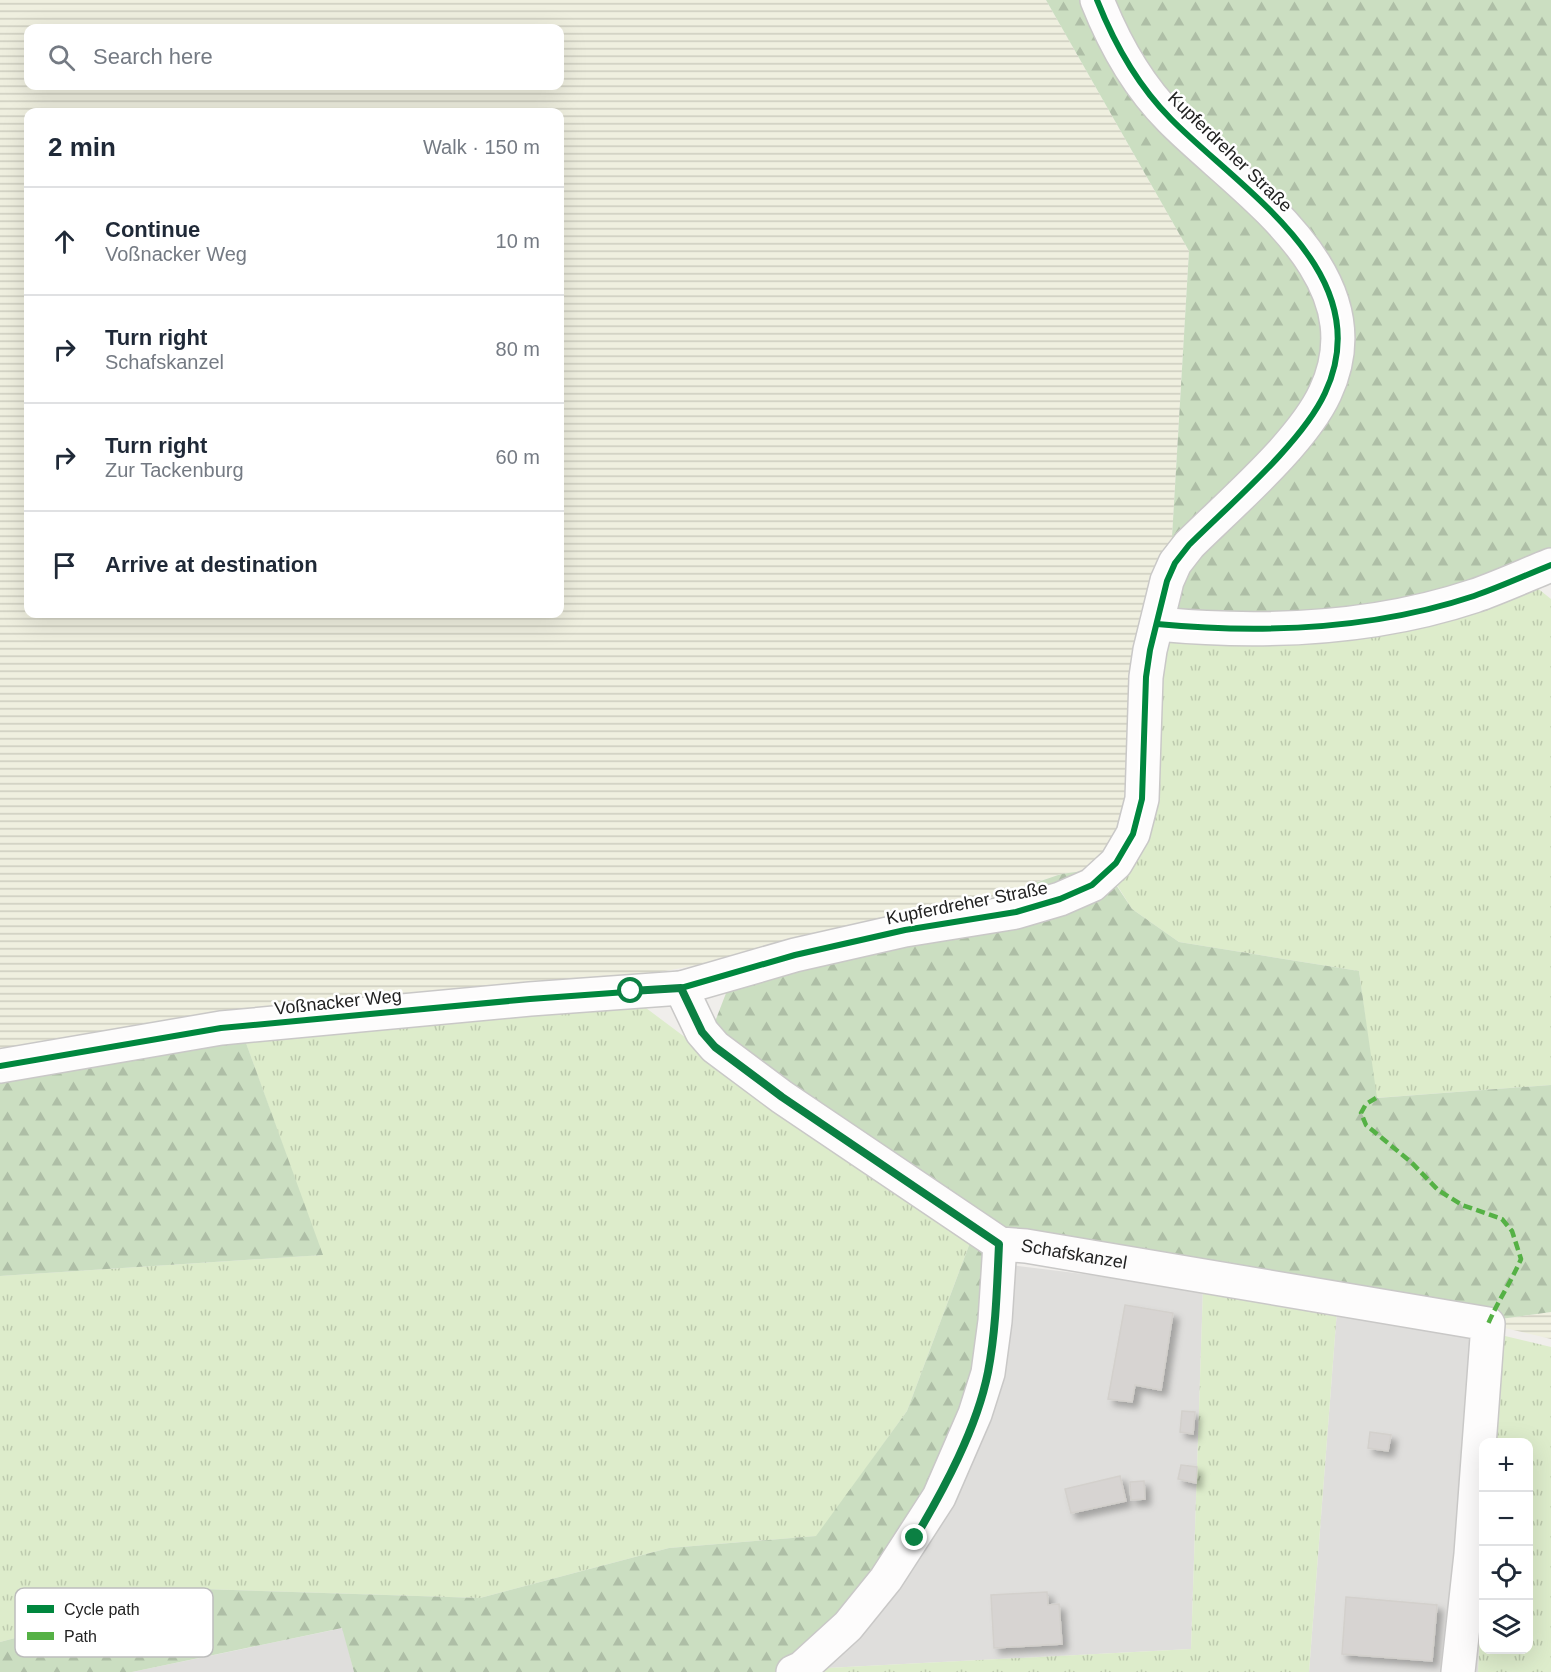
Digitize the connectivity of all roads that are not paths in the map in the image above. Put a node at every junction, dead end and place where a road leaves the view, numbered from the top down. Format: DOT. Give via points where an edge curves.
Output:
graph roads {
  1 [pos="1097,0"];
  2 [pos="1551,565"];
  3 [pos="1157,624"];
  4 [pos="681,988"];
  5 [pos="0,1066"];
  6 [pos="999,1244"];
  7 [pos="793,1672"];
  8 [pos="1458,1672"];
  1 -- 3 [label="street, Kupferdreher Straße" via="1137,78 1169,118 1286,227 1315,262 1332,296 1338,326 1335,364 1325,393 1306,423 1175,563"];
  2 -- 3 [label="street" via="1473,596 1395,617 1315,628"];
  3 -- 4 [label="street, Kupferdreher Straße" via="1146,677 1142,799 1133,834 1116,863 1092,885 1016,912 905,930 795,955"];
  4 -- 5 [label="street, Voßnacker Weg" via="220,1028"];
  4 -- 6 [label="street, Schafskanzel" via="702,1032 715,1047"];
  6 -- 7 [label="street" via="988,1373 939,1497 886,1579 848,1626"];
  6 -- 8 [label="street, Schafskanzel" via="1488,1324"];
}
